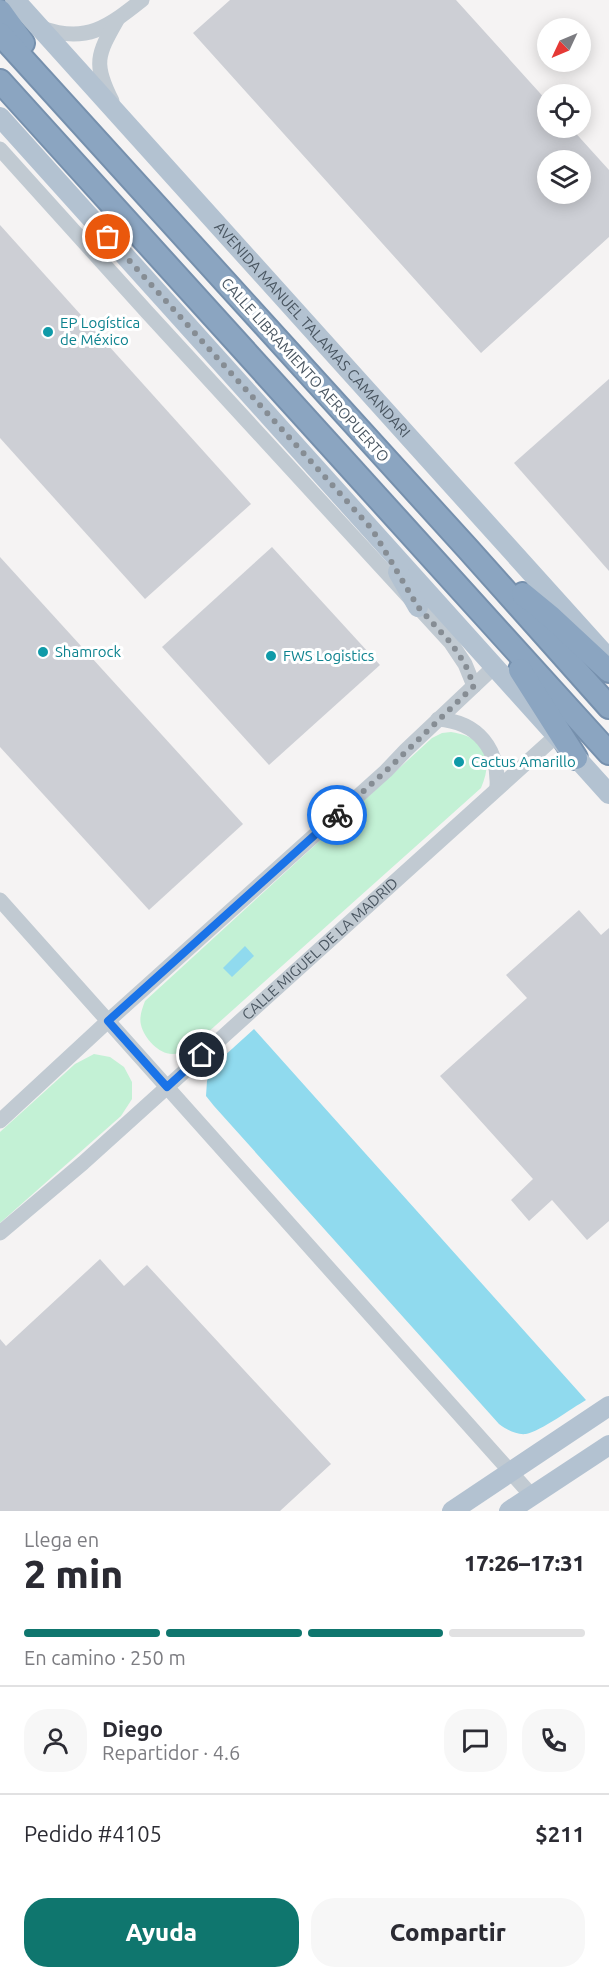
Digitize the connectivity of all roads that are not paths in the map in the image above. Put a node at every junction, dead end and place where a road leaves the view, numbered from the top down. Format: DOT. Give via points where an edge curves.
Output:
graph roads {
  1 [pos="15,0"];
  2 [pos="142,0"];
  3 [pos="0,11"];
  4 [pos="117,20"];
  5 [pos="42,28"];
  6 [pos="0,34"];
  7 [pos="0,81"];
  8 [pos="117,112"];
  9 [pos="0,117"];
  10 [pos="89,134"];
  11 [pos="0,149"];
  12 [pos="372,529"];
  13 [pos="468,549"];
  14 [pos="418,607"];
  15 [pos="483,613"];
  16 [pos="609,659"];
  17 [pos="494,667"];
  18 [pos="609,671"];
  19 [pos="474,686"];
  20 [pos="609,707"];
  21 [pos="438,719"];
  22 [pos="556,736"];
  23 [pos="609,753"];
  24 [pos="576,758"];
  25 [pos="497,787"];
  26 [pos="609,794"];
  27 [pos="0,900"];
  28 [pos="108,1021"];
  29 [pos="167,1087"];
  30 [pos="0,1121"];
  31 [pos="0,1233"];
  32 [pos="609,1406"];
  33 [pos="609,1446"];
  34 [pos="510,1472"];
  35 [pos="532,1496"];
  36 [pos="452,1511"];
  37 [pos="509,1511"];
  1 -- 5 [label="main road, AVENIDA MANUEL TALAMAS CAMANDARI"];
  2 -- 4 [label="street"];
  3 -- 10 [label="highway"];
  4 -- 5 [label="street" via="79,35"];
  4 -- 8 [label="street" via="104,42 99,63"];
  5 -- 8 [label="main road, AVENIDA MANUEL TALAMAS CAMANDARI"];
  6 -- 10 [label="highway, CALLE LIBRAMIENTO AEROPUERTO"];
  7 -- 15 [label="highway, CALLE LIBRAMIENTO AEROPUERTO"];
  8 -- 16 [label="main road, AVENIDA MANUEL TALAMAS CAMANDARI"];
  9 -- 12 [label="main road"];
  10 -- 13 [label="highway, CALLE LIBRAMIENTO AEROPUERTO"];
  11 -- 14 [label="street"];
  12 -- 14 [label="main road"];
  12 -- 17 [label="main road"];
  13 -- 18 [label="highway"];
  13 -- 20 [label="highway, CALLE LIBRAMIENTO AEROPUERTO"];
  14 -- 19 [label="street" via="451,643"];
  15 -- 23 [label="highway, CALLE LIBRAMIENTO AEROPUERTO"];
  15 -- 24 [label="highway"];
  17 -- 19 [label="street"];
  17 -- 22 [label="main road"];
  19 -- 21 [label="street"];
  21 -- 25 [label="street" via="463,724 483,739 496,762"];
  21 -- 28 [label="street" via="386,771"];
  22 -- 24 [label="main road"];
  22 -- 25 [label="street, CALLE MIGUEL DE LA MADRID"];
  24 -- 26 [label="main road"];
  25 -- 29 [label="street, CALLE MIGUEL DE LA MADRID"];
  27 -- 28 [label="street"];
  28 -- 29 [label="street"];
  28 -- 30 [label="street"];
  29 -- 31 [label="street, CALLE MIGUEL DE LA MADRID"];
  29 -- 34 [label="street"];
  32 -- 34 [label="main road"];
  33 -- 35 [label="main road"];
  34 -- 35 [label="street"];
  34 -- 36 [label="main road"];
  35 -- 37 [label="main road"];
}
